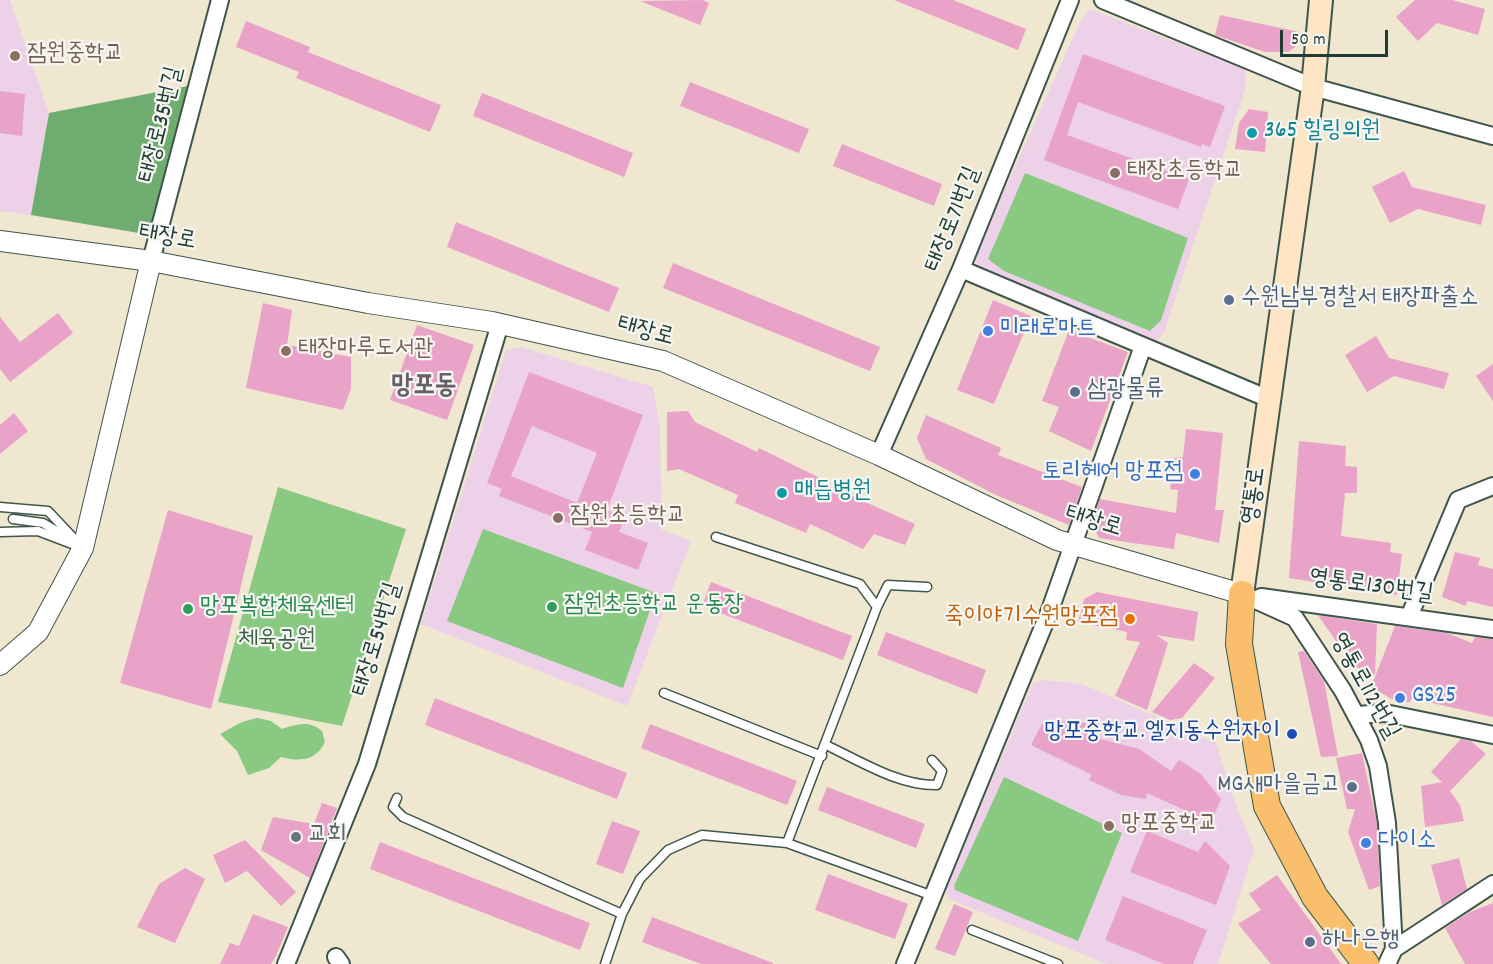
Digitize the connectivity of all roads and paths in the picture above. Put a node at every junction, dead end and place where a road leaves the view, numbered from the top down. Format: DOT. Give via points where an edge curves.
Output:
graph roads {
  1 [pos="220,0"];
  2 [pos="1070,0"];
  3 [pos="1321,0"];
  4 [pos="1112,1"];
  5 [pos="1313,87"];
  6 [pos="1493,136"];
  7 [pos="0,241"];
  8 [pos="151,261"];
  9 [pos="961,270"];
  10 [pos="500,324"];
  11 [pos="1143,346"];
  12 [pos="1269,399"];
  13 [pos="879,455"];
  14 [pos="1493,486"];
  15 [pos="0,507"];
  16 [pos="13,519"];
  17 [pos="0,532"];
  18 [pos="716,537"];
  19 [pos="1073,544"];
  20 [pos="83,548"];
  21 [pos="927,587"];
  22 [pos="1242,594"];
  23 [pos="877,607"];
  24 [pos="1409,617"];
  25 [pos="1493,629"];
  26 [pos="0,665"];
  27 [pos="664,693"];
  28 [pos="1357,715"];
  29 [pos="1493,735"];
  30 [pos="826,745"];
  31 [pos="822,756"];
  32 [pos="932,760"];
  33 [pos="397,798"];
  34 [pos="788,843"];
  35 [pos="1493,884"];
  36 [pos="933,896"];
  37 [pos="622,914"];
  38 [pos="972,930"];
  39 [pos="1390,956"];
  40 [pos="286,964"];
  41 [pos="605,964"];
  42 [pos="905,964"];
  43 [pos="1058,964"];
  44 [pos="1366,964"];
  1 -- 8 [label="street, 태장로35번길"];
  2 -- 9 [label="street, 태장로71번길"];
  3 -- 5 [label="main road, 영통로"];
  4 -- 5 [label="street"];
  5 -- 6 [label="street"];
  5 -- 12 [label="main road, 영통로"];
  7 -- 8 [label="street, 태장로"];
  8 -- 10 [label="street, 태장로"];
  8 -- 20 [label="street"];
  9 -- 11 [label="street"];
  9 -- 13 [label="street, 태장로71번길"];
  10 -- 13 [label="street, 태장로" via="663,361"];
  10 -- 40 [label="street, 태장로54번길" via="367,764"];
  11 -- 12 [label="street"];
  11 -- 19 [label="street"];
  12 -- 22 [label="main road, 영통로"];
  13 -- 19 [label="street, 태장로" via="1057,540"];
  14 -- 24 [label="street" via="1458,500"];
  15 -- 20 [label="lane" via="48,511"];
  16 -- 20 [label="lane" via="43,523"];
  17 -- 20 [label="lane" via="38,531"];
  18 -- 23 [label="lane" via="860,584"];
  19 -- 22 [label="street, 태장로"];
  19 -- 36 [label="street" via="1046,621"];
  20 -- 26 [label="street" via="38,632"];
  21 -- 23 [label="lane" via="888,585"];
  22 -- 24 [label="street, 영통로130번길"];
  22 -- 28 [label="street, 영통로112번길" via="1295,618"];
  22 -- 44 [label="main road, 영통로" via="1239,644 1266,806 1315,897"];
  23 -- 30 [label="lane"];
  24 -- 25 [label="street, 영통로130번길"];
  27 -- 31 [label="lane"];
  28 -- 29 [label="street" via="1385,713"];
  28 -- 39 [label="street, 영통로112번길" via="1372,749 1384,794"];
  30 -- 31 [label="lane"];
  30 -- 32 [label="lane" via="921,786 937,785 942,771"];
  31 -- 34 [label="lane"];
  33 -- 37 [label="lane" via="393,807 403,818"];
  34 -- 36 [label="lane"];
  34 -- 37 [label="lane" via="702,835 668,850 640,879"];
  35 -- 39 [label="street"];
  36 -- 42 [label="street"];
  37 -- 41 [label="lane"];
  38 -- 43 [label="lane"];
}
